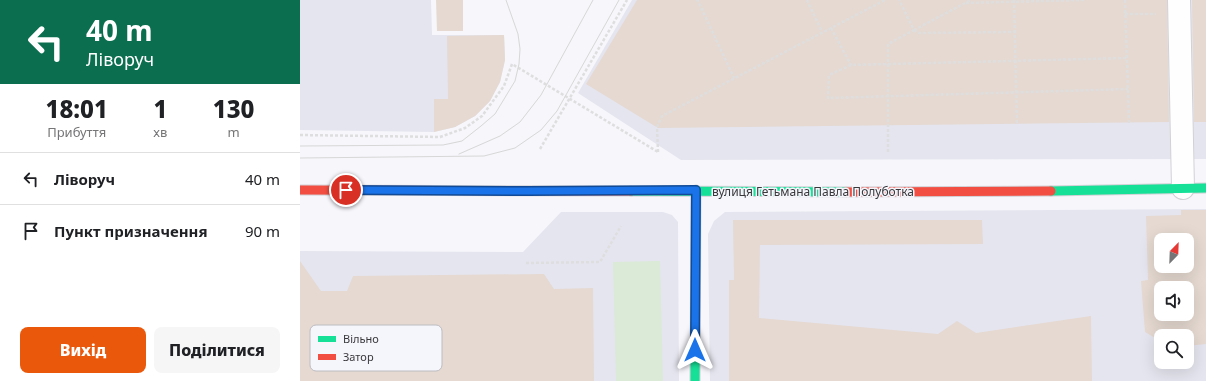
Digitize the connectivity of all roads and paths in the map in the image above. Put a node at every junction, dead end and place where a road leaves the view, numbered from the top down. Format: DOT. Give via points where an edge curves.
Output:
graph roads {
  1 [pos="627,0"];
  2 [pos="698,0"];
  3 [pos="807,0"];
  4 [pos="885,0"];
  5 [pos="899,0"];
  6 [pos="971,0"];
  7 [pos="1084,0"];
  8 [pos="1124,0"];
  9 [pos="1179,0"];
  10 [pos="1014,1"];
  11 [pos="966,3"];
  12 [pos="1125,14"];
  13 [pos="1161,14"];
  14 [pos="832,28"];
  15 [pos="914,30"];
  16 [pos="822,32"];
  17 [pos="1014,32"];
  18 [pos="1126,58"];
  19 [pos="1015,60"];
  20 [pos="888,64"];
  21 [pos="850,65"];
  22 [pos="734,78"];
  23 [pos="1128,89"];
  24 [pos="1016,93"];
  25 [pos="888,96"];
  26 [pos="570,99"];
  27 [pos="1129,123"];
  28 [pos="1017,124"];
  29 [pos="300,136"];
  30 [pos="540,149"];
  31 [pos="888,152"];
  32 [pos="1183,188"];
  33 [pos="1206,188"];
  34 [pos="300,190"];
  35 [pos="696,190"];
  36 [pos="621,226"];
  37 [pos="526,263"];
  38 [pos="695,381"];
  1 -- 26 [label="path"];
  2 -- 22 [label="path"];
  3 -- 16 [label="path"];
  4 -- 14 [label="path"];
  5 -- 15 [label="path"];
  6 -- 11 [label="path"];
  7 -- 10 [label="path"];
  8 -- 12 [label="path"];
  9 -- 32 [label="street"];
  10 -- 11 [label="path"];
  10 -- 17 [label="path"];
  11 -- 15 [label="path"];
  12 -- 13 [label="path"];
  12 -- 18 [label="path"];
  14 -- 16 [label="path"];
  14 -- 21 [label="path"];
  15 -- 17 [label="path" via="919,33"];
  15 -- 20 [label="path" via="888,44"];
  16 -- 22 [label="path"];
  17 -- 19 [label="path"];
  18 -- 19 [label="path"];
  18 -- 23 [label="path"];
  19 -- 20 [label="path"];
  19 -- 24 [label="path"];
  20 -- 21 [label="path"];
  20 -- 25 [label="path"];
  21 -- 25 [label="path" via="829,75 828,98"];
  22 -- 26 [label="path" via="662,116 657,127 658,152"];
  23 -- 24 [label="path"];
  23 -- 27 [label="path"];
  24 -- 25 [label="path"];
  24 -- 28 [label="path"];
  25 -- 31 [label="path"];
  26 -- 29 [label="path" via="512,64 504,86 482,116 465,128 440,137"];
  26 -- 30 [label="path"];
  32 -- 33 [label="street, вулиця Гетьмана Павла Полуботка"];
  32 -- 35 [label="street, вулиця Гетьмана Павла Полуботка" via="1007,192"];
  34 -- 35 [label="street, вулиця Гетьмана Павла Полуботка"];
  35 -- 38 [label="street"];
  36 -- 37 [label="path" via="600,262"];
}
